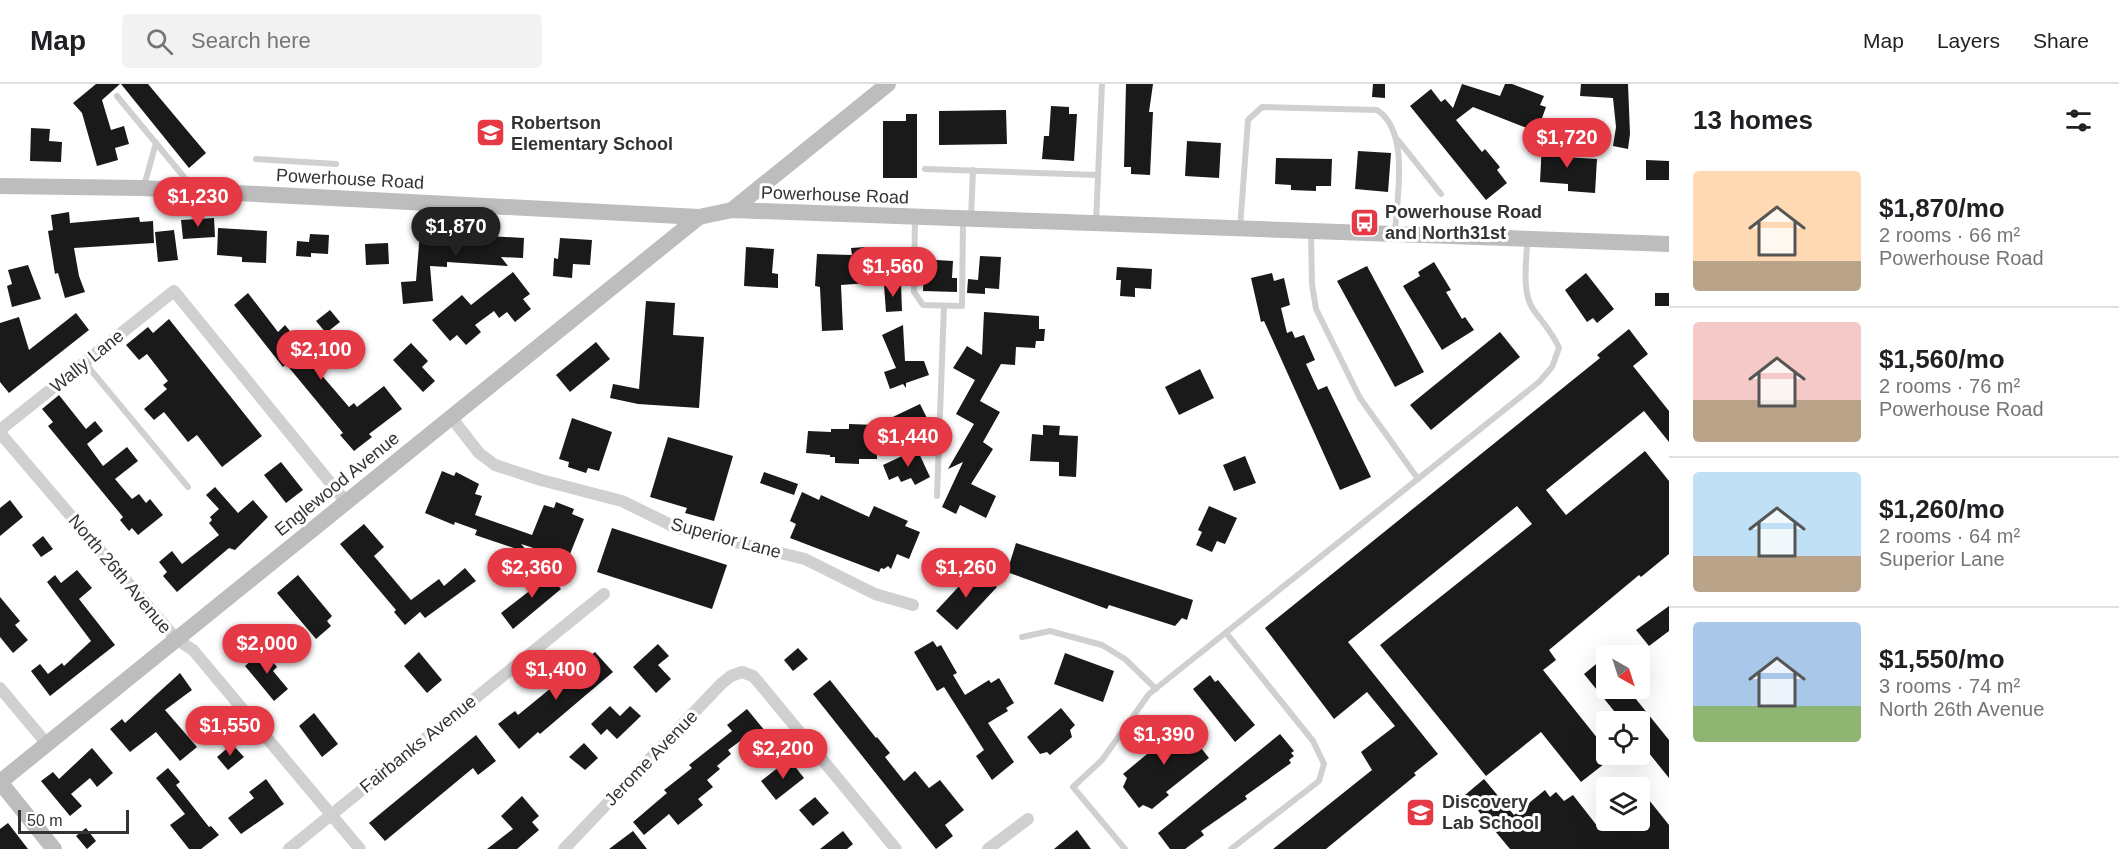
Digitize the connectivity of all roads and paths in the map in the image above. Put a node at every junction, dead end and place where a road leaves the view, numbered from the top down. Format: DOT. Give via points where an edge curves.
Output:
graph roads {
  1 [pos="888,84"];
  2 [pos="1102,84"];
  3 [pos="117,96"];
  4 [pos="1398,140"];
  5 [pos="156,143"];
  6 [pos="256,159"];
  7 [pos="336,164"];
  8 [pos="925,169"];
  9 [pos="973,170"];
  10 [pos="1098,175"];
  11 [pos="0,186"];
  12 [pos="144,188"];
  13 [pos="195,191"];
  14 [pos="1441,194"];
  15 [pos="732,210"];
  16 [pos="699,217"];
  17 [pos="915,217"];
  18 [pos="967,219"];
  19 [pos="1096,224"];
  20 [pos="1240,229"];
  21 [pos="1311,231"];
  22 [pos="1395,234"];
  23 [pos="1527,239"];
  24 [pos="1669,244"];
  25 [pos="944,306"];
  26 [pos="85,363"];
  27 [pos="451,417"];
  28 [pos="0,431"];
  29 [pos="1418,479"];
  30 [pos="188,487"];
  31 [pos="937,496"];
  32 [pos="346,502"];
  33 [pos="604,594"];
  34 [pos="913,605"];
  35 [pos="1226,633"];
  36 [pos="1022,637"];
  37 [pos="176,639"];
  38 [pos="0,688"];
  39 [pos="1156,689"];
  40 [pos="47,744"];
  41 [pos="0,782"];
  42 [pos="332,814"];
  43 [pos="1028,819"];
  44 [pos="567,848"];
  45 [pos="54,849"];
  46 [pos="289,849"];
  47 [pos="360,849"];
  48 [pos="896,849"];
  49 [pos="988,849"];
  50 [pos="1125,849"];
  51 [pos="1231,849"];
  1 -- 15 [label="street"];
  2 -- 10 [label="lane"];
  3 -- 5 [label="lane"];
  4 -- 14 [label="lane"];
  4 -- 20 [label="lane" via="1391,124 1377,110 1262,107 1248,120"];
  4 -- 22 [label="lane"];
  5 -- 12 [label="lane"];
  5 -- 13 [label="lane"];
  6 -- 7 [label="lane"];
  8 -- 9 [label="lane"];
  9 -- 10 [label="lane"];
  9 -- 18 [label="lane"];
  10 -- 19 [label="lane"];
  11 -- 12 [label="street, Powerhouse Road"];
  12 -- 13 [label="street, Powerhouse Road"];
  13 -- 16 [label="street, Powerhouse Road"];
  15 -- 16 [label="street, Powerhouse Road"];
  15 -- 17 [label="street, Powerhouse Road"];
  16 -- 27 [label="street, Englewood Avenue"];
  17 -- 18 [label="street, Powerhouse Road"];
  17 -- 25 [label="lane" via="914,292 924,305"];
  18 -- 19 [label="street, Powerhouse Road"];
  18 -- 25 [label="lane" via="962,306"];
  19 -- 20 [label="street, Powerhouse Road"];
  20 -- 21 [label="street, Powerhouse Road"];
  21 -- 22 [label="street, Powerhouse Road"];
  21 -- 29 [label="lane" via="1316,309 1360,398"];
  22 -- 23 [label="street, Powerhouse Road"];
  23 -- 24 [label="street, Powerhouse Road"];
  23 -- 29 [label="lane" via="1527,293 1559,348 1552,367 1539,382"];
  25 -- 31 [label="lane"];
  26 -- 28 [label="street, Wally Lane"];
  26 -- 30 [label="lane"];
  26 -- 32 [label="street, Wally Lane" via="174,291"];
  27 -- 32 [label="street, Englewood Avenue"];
  27 -- 34 [label="street, Superior Lane" via="479,453 495,465 622,501 677,528 805,560 875,594"];
  28 -- 37 [label="street, North 26th Avenue"];
  29 -- 35 [label="lane"];
  32 -- 37 [label="street, Englewood Avenue"];
  33 -- 42 [label="street, Fairbanks Avenue"];
  35 -- 39 [label="lane"];
  35 -- 51 [label="lane" via="1313,741 1324,764 1319,781"];
  36 -- 39 [label="lane" via="1050,631 1102,645 1125,659"];
  37 -- 40 [label="street, Englewood Avenue"];
  37 -- 42 [label="street, North 26th Avenue" via="193,650"];
  38 -- 40 [label="street"];
  39 -- 50 [label="lane" via="1102,760 1073,788"];
  40 -- 41 [label="street, Englewood Avenue"];
  41 -- 45 [label="street"];
  42 -- 46 [label="street, Fairbanks Avenue"];
  42 -- 47 [label="street, North 26th Avenue"];
  43 -- 49 [label="street"];
  44 -- 48 [label="street, Jerome Avenue" via="722,684 742,672 760,684"];
}
